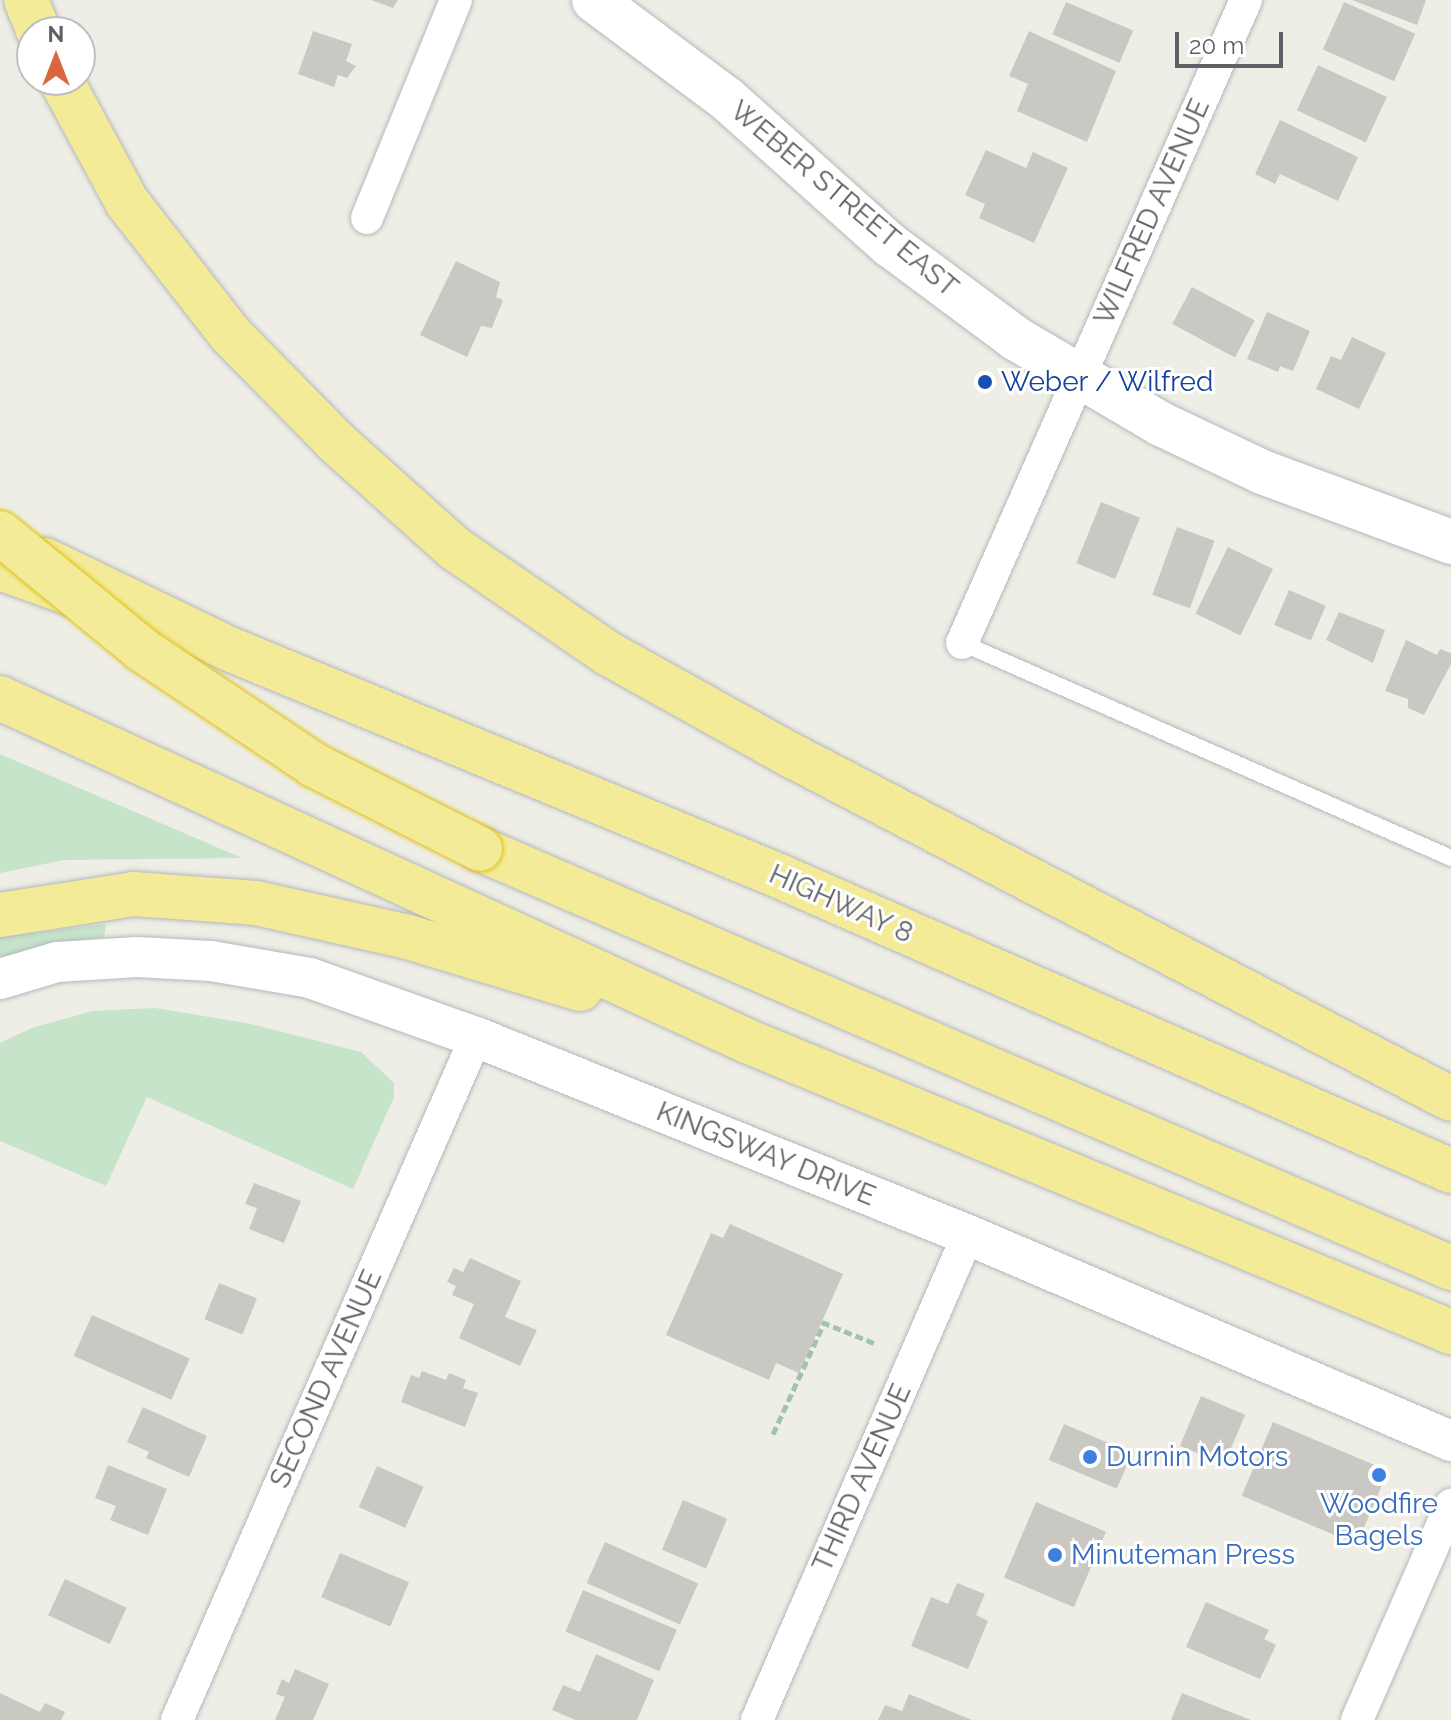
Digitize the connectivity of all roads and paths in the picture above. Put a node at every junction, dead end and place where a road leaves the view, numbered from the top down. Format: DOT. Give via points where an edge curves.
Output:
graph roads {
  1 [pos="456,0"];
  2 [pos="594,0"];
  3 [pos="1246,0"];
  4 [pos="70,96"];
  5 [pos="367,218"];
  6 [pos="1079,376"];
  7 [pos="0,536"];
  8 [pos="1451,542"];
  9 [pos="0,568"];
  10 [pos="962,643"];
  11 [pos="227,648"];
  12 [pos="0,698"];
  13 [pos="1451,858"];
  14 [pos="0,915"];
  15 [pos="0,979"];
  16 [pos="476,1037"];
  17 [pos="747,1041"];
  18 [pos="1451,1099"];
  19 [pos="1451,1171"];
  20 [pos="968,1235"];
  21 [pos="1451,1268"];
  22 [pos="1451,1332"];
  23 [pos="874,1343"];
  24 [pos="773,1434"];
  25 [pos="1451,1441"];
  26 [pos="1451,1505"];
  27 [pos="177,1720"];
  28 [pos="757,1720"];
  29 [pos="1357,1720"];
  1 -- 5 [label="street"];
  2 -- 6 [label="main road, WEBER STREET EAST" via="727,99 890,245 1015,338"];
  3 -- 6 [label="street, WILFRED AVENUE"];
  4 -- 18 [label="highway" via="127,202 230,334 336,442 454,548 609,654 783,751"];
  6 -- 8 [label="main road, WEBER STREET EAST" via="1161,424 1262,472"];
  6 -- 10 [label="street, WILFRED AVENUE"];
  7 -- 11 [label="highway"];
  7 -- 21 [label="highway, bridge" via="141,649 314,765 480,849"];
  9 -- 11 [label="highway"];
  10 -- 13 [label="lane"];
  11 -- 19 [label="highway, HIGHWAY 8" via="779,876"];
  12 -- 17 [label="highway"];
  14 -- 17 [label="highway" via="134,894 256,903 408,937"];
  15 -- 16 [label="street, KINGSWAY DRIVE" via="57,962 137,957 211,961 310,978"];
  16 -- 20 [label="street, KINGSWAY DRIVE"];
  16 -- 27 [label="street, SECOND AVENUE"];
  17 -- 22 [label="highway"];
  20 -- 25 [label="street, KINGSWAY DRIVE"];
  20 -- 28 [label="street, THIRD AVENUE"];
  23 -- 24 [label="path" via="823,1322"];
  26 -- 29 [label="street"];
}
